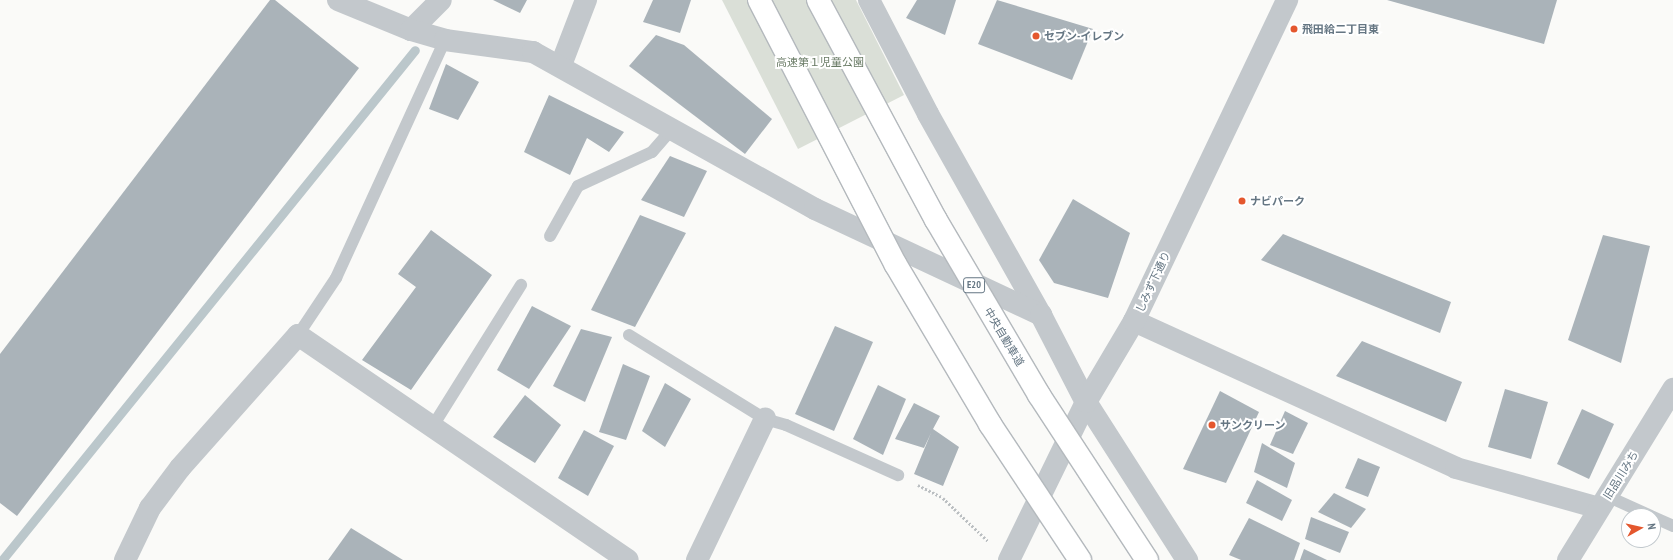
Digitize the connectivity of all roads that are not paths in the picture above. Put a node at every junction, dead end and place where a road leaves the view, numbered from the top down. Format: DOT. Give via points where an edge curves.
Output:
graph roads {
  1 [pos="338,0"];
  2 [pos="441,0"];
  3 [pos="586,0"];
  4 [pos="759,0"];
  5 [pos="818,0"];
  6 [pos="869,0"];
  7 [pos="1287,0"];
  8 [pos="411,30"];
  9 [pos="445,40"];
  10 [pos="561,65"];
  11 [pos="673,128"];
  12 [pos="550,236"];
  13 [pos="521,285"];
  14 [pos="1041,315"];
  15 [pos="1134,321"];
  16 [pos="298,335"];
  17 [pos="629,335"];
  18 [pos="1673,389"];
  19 [pos="1086,402"];
  20 [pos="765,419"];
  21 [pos="431,429"];
  22 [pos="898,475"];
  23 [pos="1604,503"];
  24 [pos="1622,508"];
  25 [pos="1661,520"];
  26 [pos="1673,526"];
  27 [pos="125,560"];
  28 [pos="628,560"];
  29 [pos="697,560"];
  30 [pos="1009,560"];
  31 [pos="1080,560"];
  32 [pos="1147,560"];
  33 [pos="1187,560"];
  34 [pos="1568,560"];
  1 -- 8 [label="street"];
  2 -- 8 [label="street"];
  3 -- 10 [label="street"];
  4 -- 31 [label="highway, bridge" via="896,265 990,424"];
  5 -- 32 [label="highway, 中央自動車道 / E20, bridge" via="936,220 1039,395"];
  6 -- 14 [label="street" via="928,114"];
  7 -- 15 [label="street, しみず下通り"];
  8 -- 9 [label="street"];
  9 -- 10 [label="street" via="533,52"];
  9 -- 16 [label="lane" via="336,278"];
  10 -- 11 [label="street"];
  11 -- 12 [label="lane" via="652,152 578,186"];
  11 -- 14 [label="street" via="815,208"];
  13 -- 21 [label="lane"];
  14 -- 19 [label="street"];
  15 -- 19 [label="street, しみず下通り"];
  15 -- 23 [label="street" via="1456,468"];
  16 -- 21 [label="street"];
  16 -- 27 [label="street" via="180,468 150,508"];
  17 -- 20 [label="lane"];
  18 -- 23 [label="street, 旧品川みち"];
  19 -- 30 [label="street, しみず下通り"];
  19 -- 33 [label="street"];
  20 -- 22 [label="lane" via="786,424"];
  20 -- 29 [label="street"];
  21 -- 28 [label="street"];
  23 -- 24 [label="lane"];
  23 -- 34 [label="street, 旧品川みち"];
  25 -- 26 [label="lane"];
}
